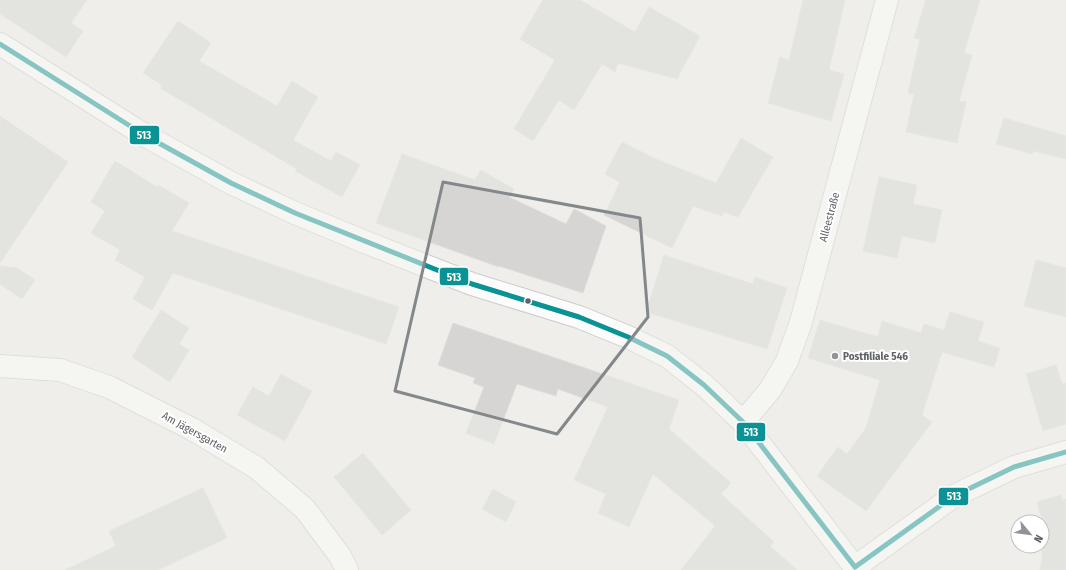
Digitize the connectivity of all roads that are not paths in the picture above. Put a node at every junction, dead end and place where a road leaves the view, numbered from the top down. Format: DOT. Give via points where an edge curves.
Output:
graph roads {
  1 [pos="886,0"];
  2 [pos="0,44"];
  3 [pos="0,366"];
  4 [pos="743,422"];
  5 [pos="1066,452"];
  6 [pos="856,569"];
  7 [pos="347,570"];
  1 -- 4 [label="street, Alleestraße" via="801,322 787,361 770,390"];
  2 -- 4 [label="street" via="146,136 230,183 295,213 472,284 579,317 667,356 704,385"];
  3 -- 7 [label="street, Am Jägersgarten" via="60,370 109,386 192,429 257,468 305,509 340,556"];
  4 -- 6 [label="street"];
  5 -- 6 [label="street" via="1014,467 954,496"];
}
